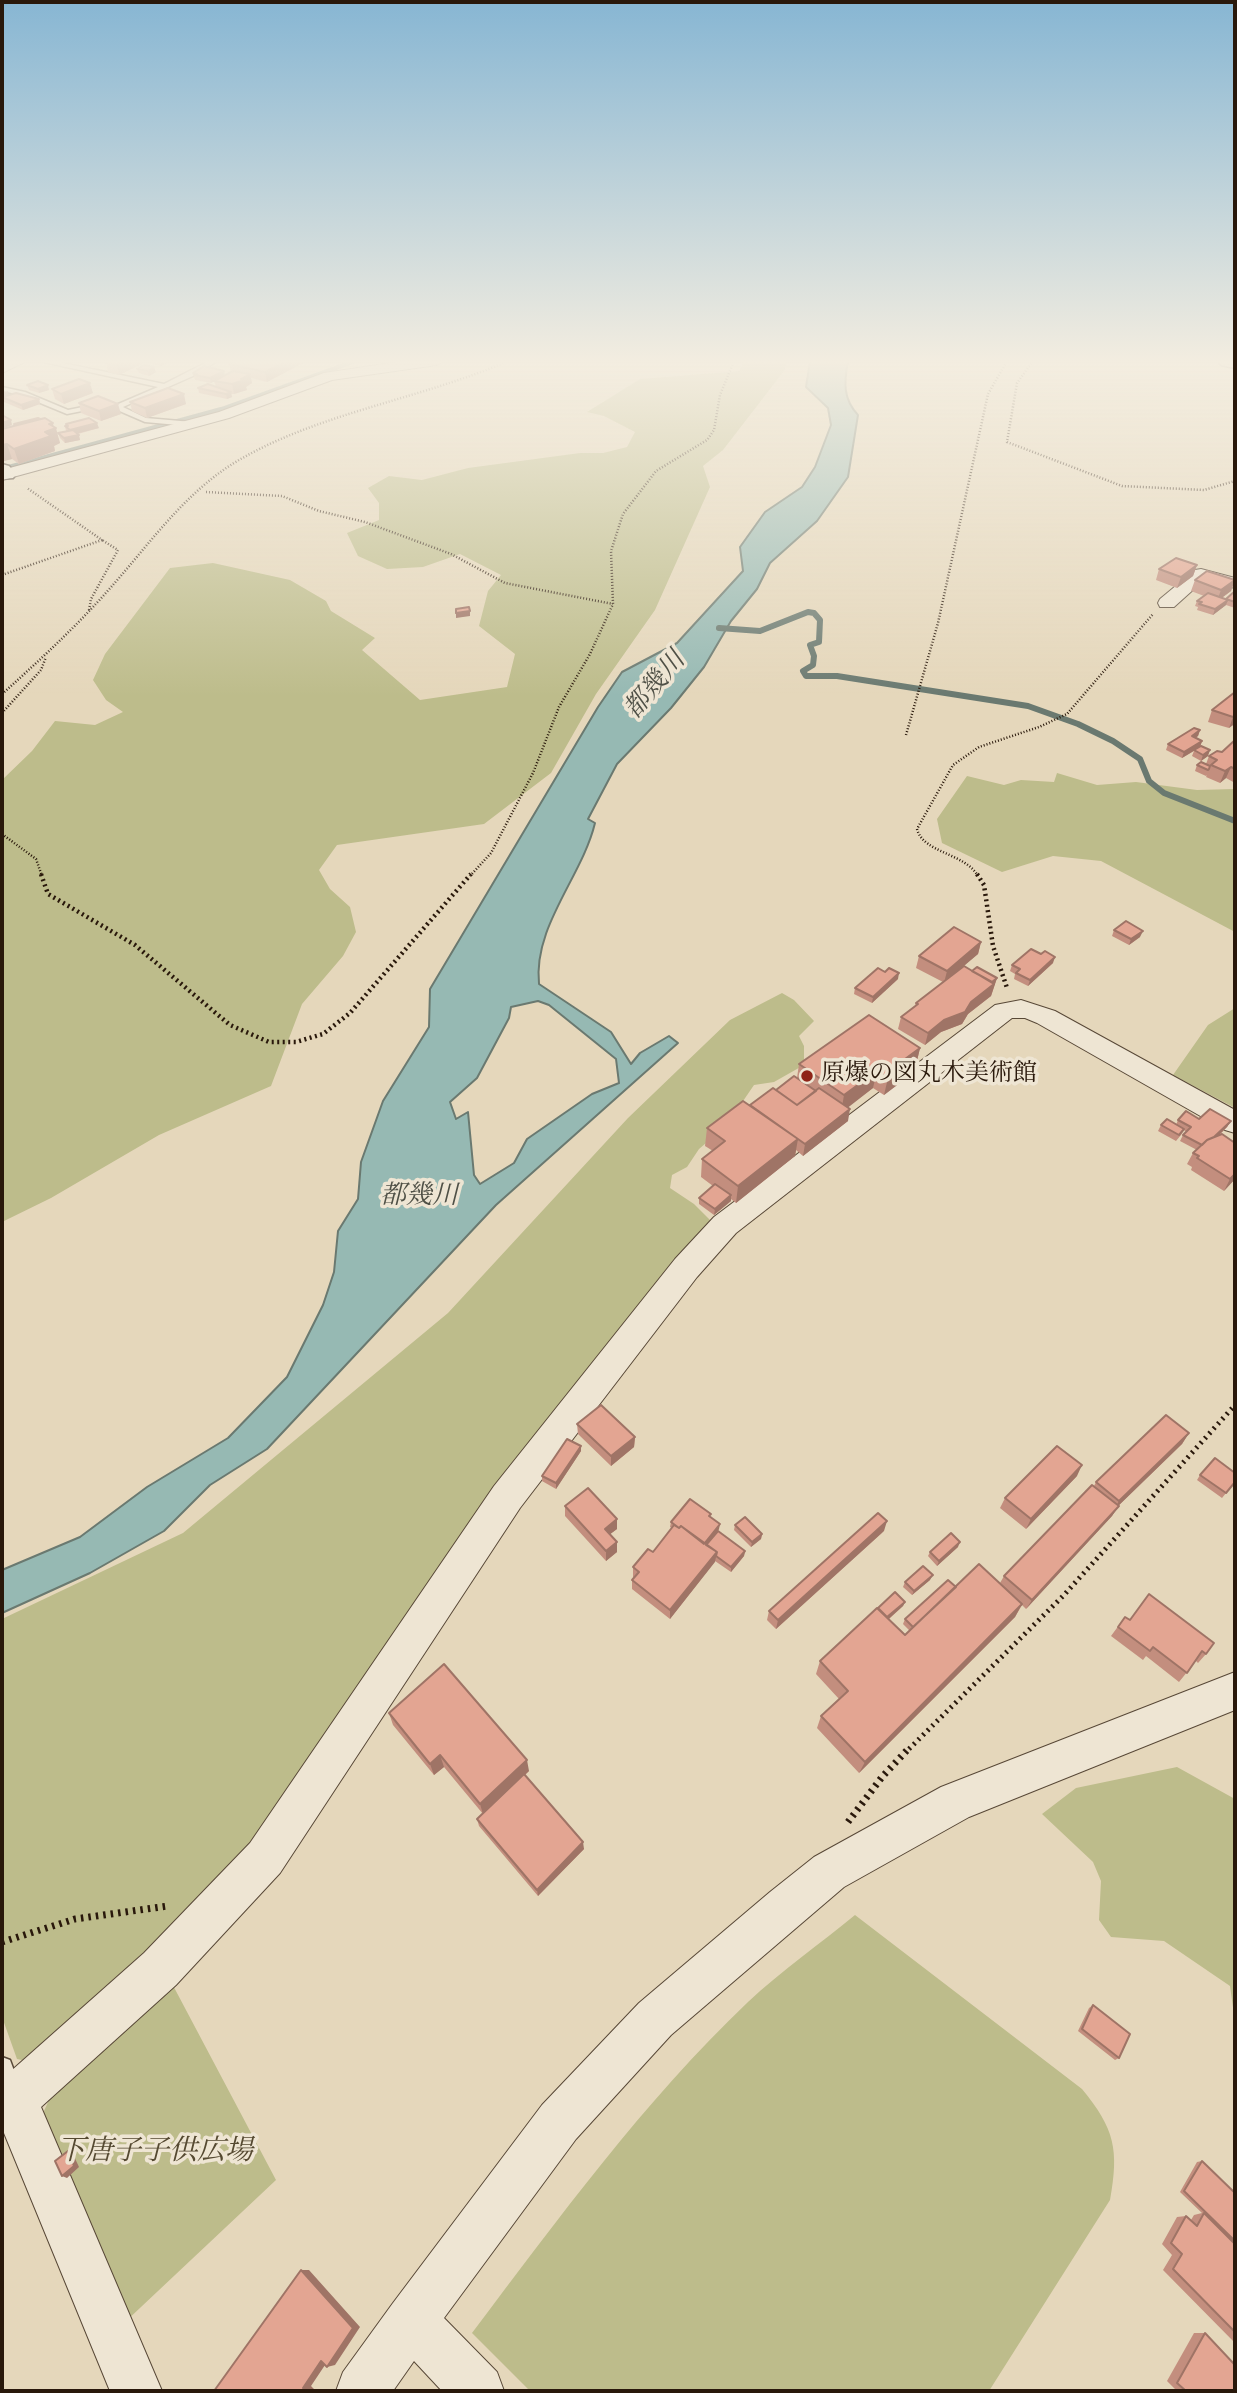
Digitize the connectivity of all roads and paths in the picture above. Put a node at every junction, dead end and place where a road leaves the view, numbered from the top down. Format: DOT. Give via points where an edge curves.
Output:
graph roads {
  1 [pos="3,473"];
  2 [pos="222,473"];
  3 [pos="655,473"];
  4 [pos="971,473"];
  5 [pos="1089,473"];
  6 [pos="1235,481"];
  7 [pos="206,492"];
  8 [pos="102,540"];
  9 [pos="2,575"];
  10 [pos="1235,583"];
  11 [pos="1167,603"];
  12 [pos="613,604"];
  13 [pos="89,611"];
  14 [pos="47,655"];
  15 [pos="2,694"];
  16 [pos="2,713"];
  17 [pos="906,735"];
  18 [pos="2,834"];
  19 [pos="1016,1008"];
  20 [pos="1235,1123"];
  21 [pos="1235,1405"];
  22 [pos="1235,1691"];
  23 [pos="829,1872"];
  24 [pos="214,1912"];
  25 [pos="2,1942"];
  26 [pos="6,2093"];
  27 [pos="411,2321"];
  28 [pos="136,2391"];
  29 [pos="362,2391"];
  30 [pos="478,2391"];
  1 -- 8 [label="path"];
  2 -- 13 [label="path" via="195,494"];
  3 -- 12 [label="path" via="623,514 611,551"];
  4 -- 17 [label="path" via="938,623"];
  5 -- 6 [label="path" via="1122,485 1204,490"];
  7 -- 12 [label="path" via="282,496 451,554 505,583"];
  8 -- 9 [label="path"];
  8 -- 13 [label="path" via="118,550"];
  10 -- 11 [label="street" via="1201,574"];
  11 -- 19 [label="path" via="1154,612 1068,714 1051,725 1006,736 960,758 917,830 928,844 972,865 984,885 993,946"];
  12 -- 18 [label="path" via="491,853 350,1013 323,1034 296,1042 269,1042 230,1025 135,945 48,894 36,859"];
  13 -- 14 [label="path"];
  14 -- 15 [label="path"];
  14 -- 16 [label="path" via="41,670"];
  19 -- 20 [label="street" via="1046,1017"];
  19 -- 24 [label="street" via="1004,1012 725,1225 507,1497 265,1858"];
  21 -- 23 [label="path" via="1006,1656 866,1794 843,1829"];
  22 -- 23 [label="street" via="956,1802"];
  23 -- 27 [label="street" via="655,2019 559,2122"];
  24 -- 25 [label="path" via="164,1905 75,1919"];
  24 -- 26 [label="street" via="160,1969"];
  26 -- 28 [label="street"];
  27 -- 29 [label="street"];
  27 -- 30 [label="street"];
}
